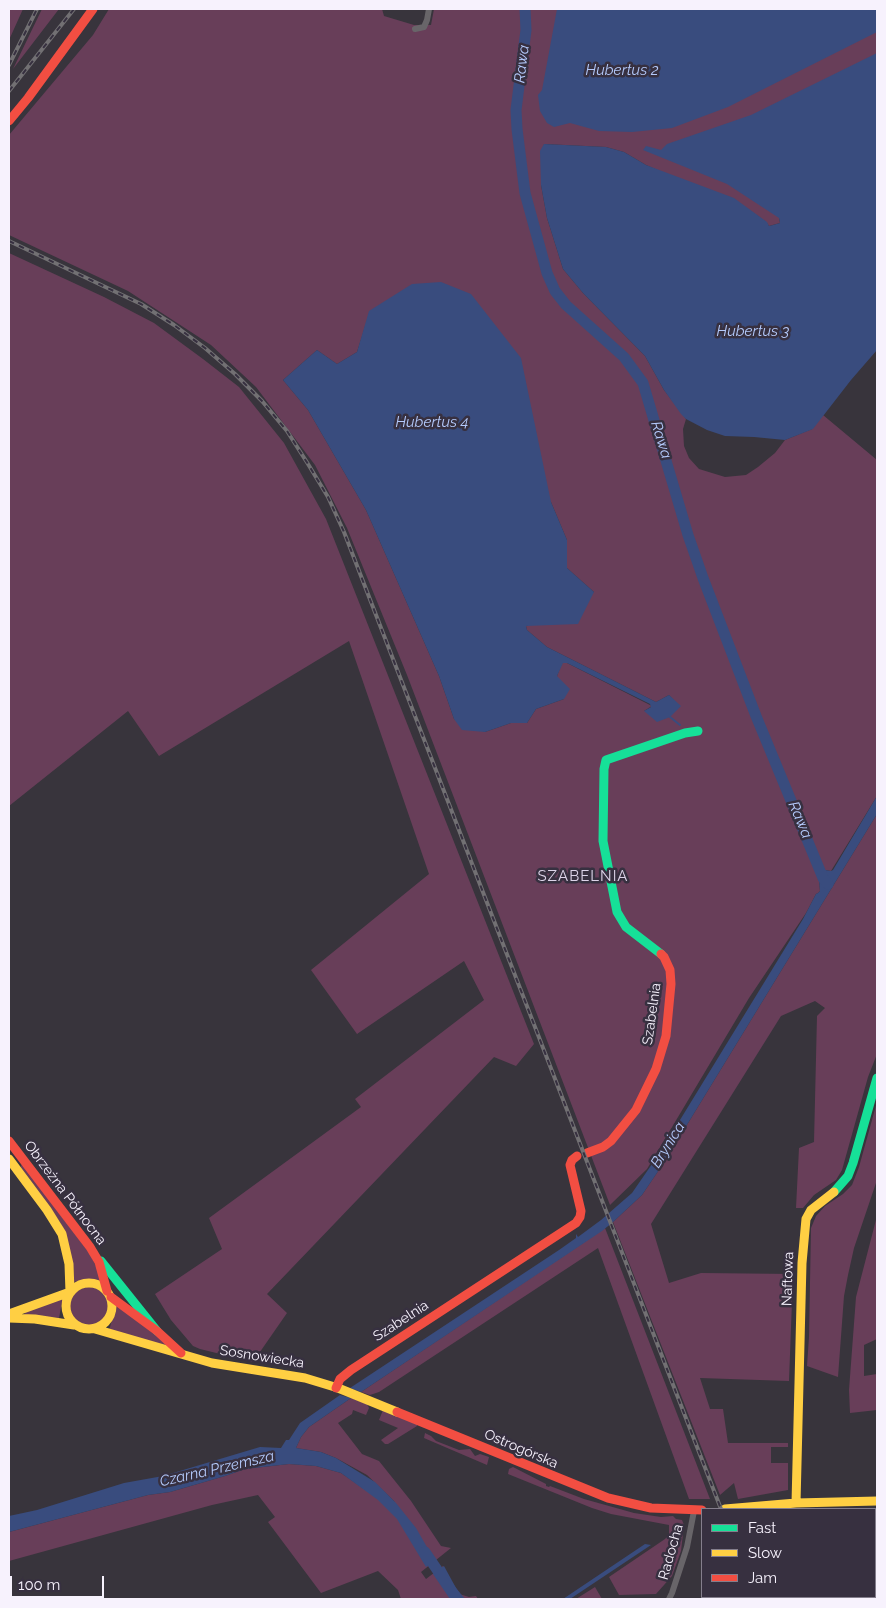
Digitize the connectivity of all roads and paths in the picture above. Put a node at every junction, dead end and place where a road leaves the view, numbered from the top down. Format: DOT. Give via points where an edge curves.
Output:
graph roads {
  1 [pos="93,9"];
  2 [pos="429,9"];
  3 [pos="415,29"];
  4 [pos="9,120"];
  5 [pos="698,731"];
  6 [pos="877,1078"];
  7 [pos="9,1141"];
  8 [pos="587,1153"];
  9 [pos="577,1156"];
  10 [pos="9,1159"];
  11 [pos="90,1247"];
  12 [pos="70,1292"];
  13 [pos="109,1294"];
  14 [pos="9,1314"];
  15 [pos="9,1318"];
  16 [pos="74,1325"];
  17 [pos="95,1329"];
  18 [pos="157,1331"];
  19 [pos="183,1355"];
  20 [pos="337,1388"];
  21 [pos="877,1501"];
  22 [pos="796,1504"];
  23 [pos="739,1508"];
  24 [pos="698,1511"];
  25 [pos="669,1599"];
  1 -- 4 [label="street"];
  2 -- 3 [label="street" via="424,27"];
  5 -- 8 [label="street, Szabelnia" via="606,760 603,841 617,912 626,926 664,957 670,970 671,984 666,1036 656,1069 636,1110 611,1140"];
  6 -- 22 [label="street, Naftowa" via="848,1176 839,1188 811,1210 806,1219"];
  7 -- 11 [label="street, Obrzeżna Północna"];
  9 -- 20 [label="street, Szabelnia" via="570,1165 581,1211 576,1223 351,1370 340,1380"];
  10 -- 12 [label="street, Obrzeżna Północna" via="62,1234 69,1264"];
  11 -- 13 [label="street, Obrzeżna Północna" via="99,1262"];
  11 -- 18 [label="street"];
  12 -- 13 [label="street, Sosnowiecka" via="76,1286 91,1282"];
  12 -- 14 [label="street, Sosnowiecka"];
  12 -- 16 [label="street" via="65,1309"];
  13 -- 17 [label="street" via="112,1304 110,1317"];
  13 -- 18 [label="street, Sosnowiecka"];
  15 -- 16 [label="street, Sosnowiecka"];
  16 -- 17 [label="street, Sosnowiecka" via="86,1330"];
  17 -- 19 [label="street, Sosnowiecka"];
  18 -- 19 [label="street, Sosnowiecka"];
  19 -- 20 [label="street, Sosnowiecka" via="212,1363 306,1378"];
  20 -- 24 [label="street, Ostrogórska" via="608,1498 651,1508"];
  21 -- 22 [label="street"];
  22 -- 23 [label="street"];
  24 -- 25 [label="street, Radocha"];
}
